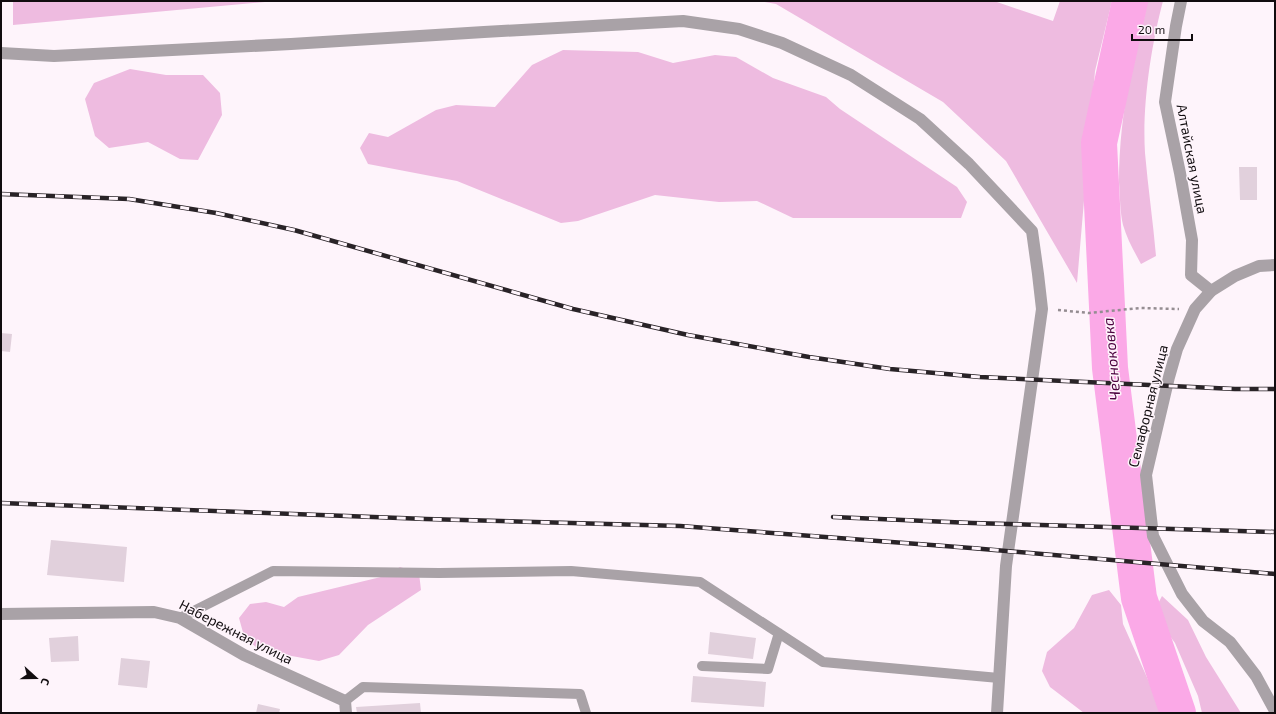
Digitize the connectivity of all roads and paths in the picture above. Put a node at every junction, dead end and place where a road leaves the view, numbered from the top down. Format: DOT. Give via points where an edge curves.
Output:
graph roads {
  1 [pos="1181,1"];
  2 [pos="1,54"];
  3 [pos="1275,265"];
  4 [pos="1211,291"];
  5 [pos="1042,309"];
  6 [pos="1195,309"];
  7 [pos="1,614"];
  8 [pos="180,618"];
  9 [pos="779,634"];
  10 [pos="702,666"];
  11 [pos="999,678"];
  12 [pos="346,707"];
  13 [pos="1275,711"];
  14 [pos="586,713"];
  15 [pos="997,713"];
  1 -- 4 [label="street, Алтайская улица" via="1165,102 1192,240 1191,275"];
  2 -- 5 [label="street" via="54,56 283,45 683,21 739,29 782,43 851,75 920,119 969,164 1032,231"];
  3 -- 4 [label="street, Семафорная улица" via="1259,266 1235,276"];
  4 -- 6 [label="street, Семафорная улица"];
  5 -- 6 [label="path" via="1089,312 1140,308"];
  5 -- 11 [label="street" via="1006,566"];
  6 -- 13 [label="street, Семафорная улица" via="1177,349 1146,475 1153,536 1182,594 1203,621 1230,642 1256,676"];
  7 -- 8 [label="street, Набережная улица" via="154,612"];
  8 -- 9 [label="lane" via="273,571 571,571 700,582"];
  8 -- 12 [label="street, Набережная улица" via="244,655"];
  9 -- 10 [label="lane" via="768,669"];
  9 -- 11 [label="lane" via="823,662"];
  11 -- 15 [label="street"];
  12 -- 14 [label="lane" via="363,686 580,694"];
}
